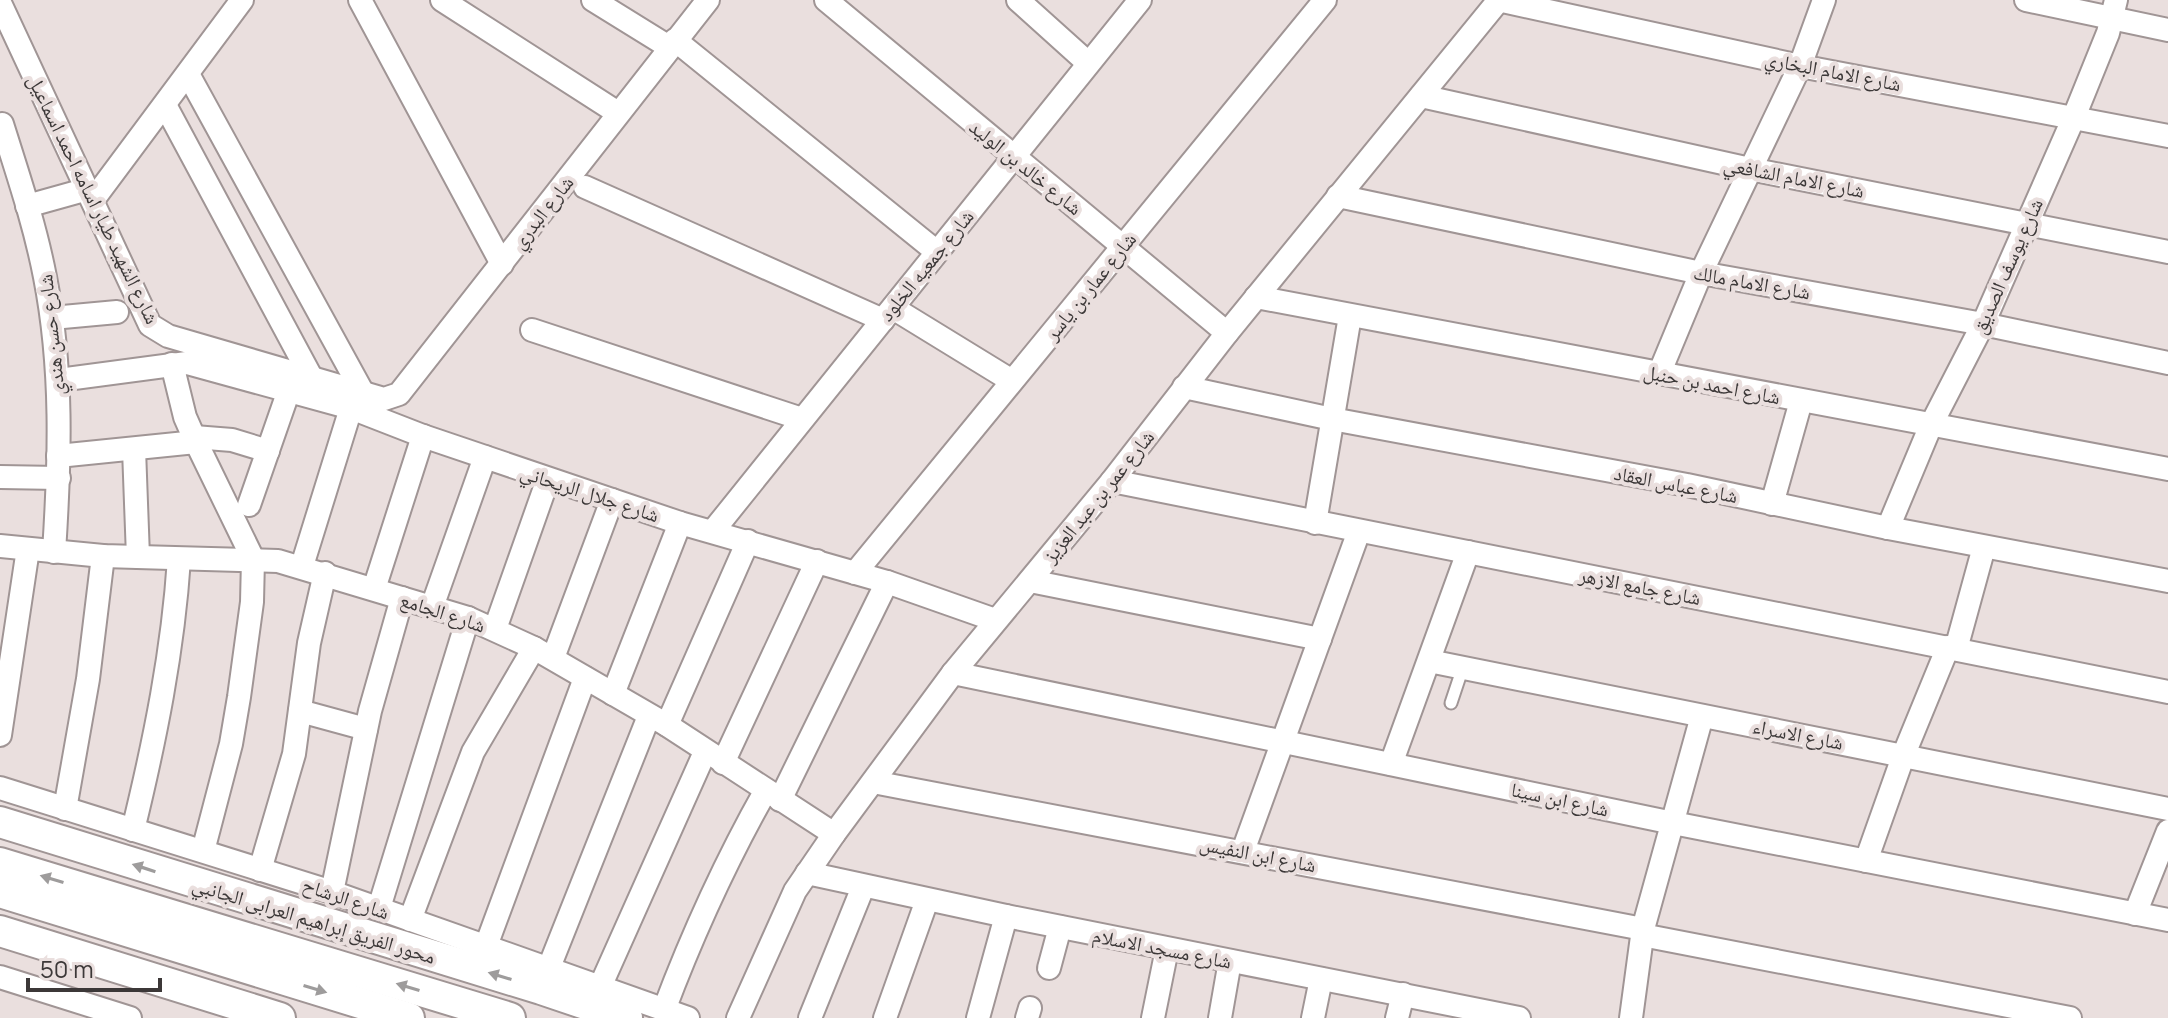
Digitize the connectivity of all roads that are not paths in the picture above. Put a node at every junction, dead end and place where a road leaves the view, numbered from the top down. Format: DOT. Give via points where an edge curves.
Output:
graph roads {
  1 [pos="242,0"];
  2 [pos="360,0"];
  3 [pos="442,0"];
  4 [pos="593,0"];
  5 [pos="708,0"];
  6 [pos="826,0"];
  7 [pos="1018,0"];
  8 [pos="1140,0"];
  9 [pos="1325,0"];
  10 [pos="1499,0"];
  11 [pos="1824,0"];
  12 [pos="2030,0"];
  13 [pos="0,3"];
  14 [pos="2114,10"];
  15 [pos="2168,30"];
  16 [pos="672,44"];
  17 [pos="1088,63"];
  18 [pos="1800,66"];
  19 [pos="188,74"];
  20 [pos="1421,96"];
  21 [pos="165,105"];
  22 [pos="618,113"];
  23 [pos="2074,117"];
  24 [pos="2,124"];
  25 [pos="2168,136"];
  26 [pos="1013,157"];
  27 [pos="1750,169"];
  28 [pos="585,187"];
  29 [pos="91,194"];
  30 [pos="1338,196"];
  31 [pos="27,206"];
  32 [pos="2025,223"];
  33 [pos="1123,245"];
  34 [pos="937,252"];
  35 [pos="2168,252"];
  36 [pos="502,264"];
  37 [pos="1701,273"];
  38 [pos="1256,297"];
  39 [pos="117,312"];
  40 [pos="888,314"];
  41 [pos="1350,316"];
  42 [pos="52,318"];
  43 [pos="1983,324"];
  44 [pos="532,330"];
  45 [pos="1227,333"];
  46 [pos="180,363"];
  47 [pos="2168,363"];
  48 [pos="1659,374"];
  49 [pos="310,375"];
  50 [pos="59,380"];
  51 [pos="1012,381"];
  52 [pos="1184,387"];
  53 [pos="289,390"];
  54 [pos="357,400"];
  55 [pos="1801,401"];
  56 [pos="802,419"];
  57 [pos="1332,419"];
  58 [pos="1931,425"];
  59 [pos="423,436"];
  60 [pos="195,439"];
  61 [pos="134,449"];
  62 [pos="268,451"];
  63 [pos="485,457"];
  64 [pos="58,467"];
  65 [pos="2168,469"];
  66 [pos="0,477"];
  67 [pos="548,479"];
  68 [pos="1112,481"];
  69 [pos="612,500"];
  70 [pos="1772,504"];
  71 [pos="249,505"];
  72 [pos="680,523"];
  73 [pos="1315,523"];
  74 [pos="1888,528"];
  75 [pos="713,531"];
  76 [pos="1359,531"];
  77 [pos="748,541"];
  78 [pos="0,546"];
  79 [pos="1984,547"];
  80 [pos="28,549"];
  81 [pos="54,552"];
  82 [pos="1468,552"];
  83 [pos="103,556"];
  84 [pos="138,557"];
  85 [pos="179,559"];
  86 [pos="253,559"];
  87 [pos="817,561"];
  88 [pos="302,566"];
  89 [pos="325,573"];
  90 [pos="855,573"];
  91 [pos="2167,577"];
  92 [pos="1030,581"];
  93 [pos="887,582"];
  94 [pos="374,589"];
  95 [pos="402,598"];
  96 [pos="432,607"];
  97 [pos="468,618"];
  98 [pos="995,620"];
  99 [pos="495,629"];
  100 [pos="1320,639"];
  101 [pos="1952,648"];
  102 [pos="544,653"];
  103 [pos="1429,661"];
  104 [pos="1463,667"];
  105 [pos="953,673"];
  106 [pos="585,678"];
  107 [pos="2168,692"];
  108 [pos="613,694"];
  109 [pos="1451,703"];
  110 [pos="300,711"];
  111 [pos="1702,716"];
  112 [pos="658,720"];
  113 [pos="366,729"];
  114 [pos="0,735"];
  115 [pos="1283,743"];
  116 [pos="1904,754"];
  117 [pos="714,757"];
  118 [pos="1391,764"];
  119 [pos="873,782"];
  120 [pos="0,788"];
  121 [pos="773,795"];
  122 [pos="65,809"];
  123 [pos="2168,809"];
  124 [pos="0,822"];
  125 [pos="1673,823"];
  126 [pos="133,830"];
  127 [pos="2168,831"];
  128 [pos="834,834"];
  129 [pos="203,851"];
  130 [pos="1243,851"];
  131 [pos="1866,861"];
  132 [pos="0,863"];
  133 [pos="260,870"];
  134 [pos="807,873"];
  135 [pos="863,887"];
  136 [pos="0,892"];
  137 [pos="332,892"];
  138 [pos="927,900"];
  139 [pos="379,908"];
  140 [pos="2135,914"];
  141 [pos="1006,916"];
  142 [pos="410,920"];
  143 [pos="2168,920"];
  144 [pos="1060,927"];
  145 [pos="0,931"];
  146 [pos="1643,932"];
  147 [pos="486,946"];
  148 [pos="1167,949"];
  149 [pos="1230,961"];
  150 [pos="1049,968"];
  151 [pos="0,977"];
  152 [pos="544,979"];
  153 [pos="1321,979"];
  154 [pos="600,987"];
  155 [pos="1403,994"];
  156 [pos="69,1009"];
  157 [pos="664,1010"];
  158 [pos="1468,1013"];
  159 [pos="130,1018"];
  160 [pos="280,1018"];
  161 [pos="409,1018"];
  162 [pos="510,1018"];
  163 [pos="627,1018"];
  164 [pos="688,1018"];
  165 [pos="738,1018"];
  166 [pos="810,1018"];
  167 [pos="885,1018"];
  168 [pos="978,1018"];
  169 [pos="1153,1018"];
  170 [pos="1220,1018"];
  171 [pos="1313,1018"];
  172 [pos="1397,1018"];
  173 [pos="1519,1018"];
  174 [pos="1631,1018"];
  175 [pos="2070,1018"];
  1 -- 19 [label="street"];
  2 -- 36 [label="street"];
  3 -- 22 [label="street"];
  4 -- 16 [label="street"];
  5 -- 16 [label="street, شارع البدري"];
  6 -- 26 [label="street, شارع خالد بن الوليد"];
  7 -- 17 [label="street"];
  8 -- 17 [label="street, شارع جمعيه الخلود"];
  9 -- 33 [label="street, شارع عمار بن ياسر"];
  10 -- 18 [label="street, شارع الامام البخاري"];
  10 -- 20 [label="street, شارع عمر بن عبد العزيز"];
  11 -- 18 [label="street"];
  12 -- 14 [label="street"];
  13 -- 29 [label="street, شارع الشهيد طيار اسامه احمد اسماعيل"];
  14 -- 15 [label="street"];
  14 -- 23 [label="street, شارع يوسف الصديق"];
  16 -- 22 [label="street, شارع البدري"];
  16 -- 34 [label="street"];
  17 -- 26 [label="street, شارع جمعيه الخلود"];
  18 -- 23 [label="street, شارع الامام البخاري"];
  18 -- 27 [label="street"];
  19 -- 21 [label="street"];
  19 -- 54 [label="street"];
  20 -- 27 [label="street, شارع الامام الشافعي"];
  20 -- 30 [label="street, شارع عمر بن عبد العزيز"];
  21 -- 29 [label="street"];
  21 -- 49 [label="street"];
  22 -- 36 [label="street, شارع البدري"];
  23 -- 25 [label="street, شارع الامام البخاري"];
  23 -- 32 [label="street, شارع يوسف الصديق"];
  24 -- 31 [label="street, شارع حسن هندي"];
  26 -- 33 [label="street, شارع خالد بن الوليد"];
  26 -- 34 [label="street, شارع جمعيه الخلود"];
  27 -- 32 [label="street, شارع الامام الشافعي"];
  27 -- 37 [label="street"];
  28 -- 40 [label="street"];
  29 -- 31 [label="street"];
  29 -- 49 [label="street, شارع الشهيد طيار اسامه احمد اسماعيل" via="150,325"];
  30 -- 37 [label="street, شارع الامام مالك"];
  30 -- 38 [label="street, شارع عمر بن عبد العزيز"];
  31 -- 42 [label="street, شارع حسن هندي"];
  32 -- 35 [label="street, شارع الامام الشافعي"];
  32 -- 43 [label="street, شارع يوسف الصديق"];
  33 -- 45 [label="street, شارع خالد بن الوليد"];
  33 -- 51 [label="street, شارع عمار بن ياسر"];
  34 -- 40 [label="street, شارع جمعيه الخلود"];
  36 -- 54 [label="street, شارع البدري" via="399,394"];
  37 -- 43 [label="street, شارع الامام مالك"];
  37 -- 48 [label="street"];
  38 -- 41 [label="street, شارع احمد بن حنبل"];
  38 -- 45 [label="street, شارع عمر بن عبد العزيز"];
  39 -- 42 [label="street"];
  40 -- 51 [label="street"];
  40 -- 56 [label="street, شارع جمعيه الخلود"];
  41 -- 48 [label="street, شارع احمد بن حنبل"];
  41 -- 57 [label="street"];
  42 -- 50 [label="street, شارع حسن هندي"];
  43 -- 47 [label="street, شارع الامام مالك"];
  43 -- 58 [label="street, شارع يوسف الصديق"];
  44 -- 56 [label="street"];
  45 -- 52 [label="street, شارع عمر بن عبد العزيز"];
  46 -- 50 [label="street"];
  46 -- 53 [label="street, شارع جلال الريحاني"];
  46 -- 60 [label="street" via="185,417"];
  48 -- 55 [label="street, شارع احمد بن حنبل"];
  49 -- 54 [label="street, شارع الشهيد طيار اسامه احمد اسماعيل"];
  50 -- 64 [label="street, شارع حسن هندي"];
  51 -- 90 [label="street, شارع عمار بن ياسر"];
  52 -- 57 [label="street, شارع عباس العقاد"];
  52 -- 68 [label="street, شارع عمر بن عبد العزيز"];
  53 -- 54 [label="street, شارع جلال الريحاني"];
  53 -- 62 [label="street"];
  54 -- 59 [label="street, شارع جلال الريحاني"];
  54 -- 88 [label="street"];
  55 -- 58 [label="street, شارع احمد بن حنبل"];
  55 -- 70 [label="street"];
  56 -- 75 [label="street, شارع جمعيه الخلود"];
  57 -- 70 [label="street, شارع عباس العقاد"];
  57 -- 73 [label="street"];
  58 -- 65 [label="street, شارع احمد بن حنبل"];
  58 -- 74 [label="street, شارع يوسف الصديق"];
  59 -- 63 [label="street, شارع جلال الريحاني"];
  59 -- 94 [label="street"];
  60 -- 61 [label="street"];
  60 -- 62 [label="street" via="232,440"];
  60 -- 86 [label="street"];
  61 -- 64 [label="street"];
  61 -- 84 [label="street"];
  62 -- 71 [label="street"];
  63 -- 67 [label="street, شارع جلال الريحاني"];
  63 -- 96 [label="street"];
  64 -- 66 [label="street"];
  64 -- 81 [label="street, شارع حسن هندي"];
  67 -- 69 [label="street, شارع جلال الريحاني"];
  67 -- 99 [label="street"];
  68 -- 73 [label="street, شارع جامع الازهر"];
  68 -- 92 [label="street, شارع عمر بن عبد العزيز"];
  69 -- 72 [label="street, شارع جلال الريحاني"];
  69 -- 102 [label="street"];
  70 -- 74 [label="street, شارع عباس العقاد"];
  72 -- 75 [label="street, شارع جلال الريحاني"];
  72 -- 108 [label="street"];
  73 -- 76 [label="street, شارع جامع الازهر"];
  74 -- 79 [label="street, شارع عباس العقاد"];
  75 -- 77 [label="street, شارع جلال الريحاني"];
  76 -- 82 [label="street, شارع جامع الازهر"];
  76 -- 100 [label="street"];
  77 -- 87 [label="street, شارع جلال الريحاني"];
  77 -- 112 [label="street"];
  78 -- 80 [label="street, شارع الجامع"];
  79 -- 91 [label="street, شارع عباس العقاد"];
  79 -- 101 [label="street"];
  80 -- 81 [label="street, شارع الجامع"];
  80 -- 114 [label="street"];
  81 -- 83 [label="street, شارع الجامع"];
  82 -- 101 [label="street, شارع جامع الازهر"];
  82 -- 103 [label="street"];
  83 -- 84 [label="street, شارع الجامع"];
  83 -- 122 [label="street"];
  84 -- 85 [label="street, شارع الجامع"];
  85 -- 86 [label="street, شارع الجامع"];
  85 -- 126 [label="street" via="165,692"];
  86 -- 88 [label="street, شارع الجامع"];
  86 -- 129 [label="street" via="252,602 231,744"];
  87 -- 90 [label="street, شارع جلال الريحاني"];
  87 -- 117 [label="street"];
  88 -- 89 [label="street, شارع الجامع"];
  89 -- 94 [label="street, شارع الجامع"];
  89 -- 110 [label="street"];
  90 -- 93 [label="street, شارع جلال الريحاني"];
  92 -- 98 [label="street, شارع عمر بن عبد العزيز"];
  92 -- 100 [label="street"];
  93 -- 98 [label="street, شارع جلال الريحاني"];
  93 -- 121 [label="street"];
  94 -- 95 [label="street, شارع الجامع"];
  95 -- 96 [label="street, شارع الجامع"];
  95 -- 113 [label="street"];
  96 -- 97 [label="street, شارع الجامع"];
  97 -- 99 [label="street, شارع الجامع"];
  97 -- 139 [label="street"];
  98 -- 105 [label="street, شارع عمر بن عبد العزيز"];
  99 -- 102 [label="street, شارع الجامع"];
  100 -- 115 [label="street"];
  101 -- 107 [label="street, شارع جامع الازهر"];
  101 -- 116 [label="street"];
  102 -- 106 [label="street, شارع الجامع"];
  102 -- 142 [label="street" via="512,682 473,752"];
  103 -- 104 [label="street, شارع الاسراء"];
  103 -- 118 [label="street"];
  104 -- 109 [label="lane"];
  104 -- 111 [label="street, شارع الاسراء"];
  105 -- 115 [label="street, شارع ابن سينا"];
  105 -- 119 [label="street, شارع عمر بن عبد العزيز"];
  106 -- 108 [label="street, شارع الجامع"];
  106 -- 147 [label="street"];
  108 -- 112 [label="street, شارع الجامع"];
  110 -- 113 [label="street"];
  110 -- 133 [label="street" via="294,754"];
  111 -- 116 [label="street, شارع الاسراء"];
  111 -- 125 [label="street"];
  112 -- 117 [label="street, شارع الجامع"];
  112 -- 152 [label="street"];
  113 -- 137 [label="street"];
  115 -- 118 [label="street, شارع ابن سينا"];
  115 -- 130 [label="street"];
  116 -- 123 [label="street, شارع الاسراء"];
  116 -- 131 [label="street"];
  117 -- 121 [label="street, شارع الجامع"];
  117 -- 154 [label="street"];
  118 -- 125 [label="street, شارع ابن سينا"];
  119 -- 128 [label="street, شارع عمر بن عبد العزيز"];
  119 -- 130 [label="street, شارع ابن النفيس"];
  120 -- 122 [label="street, شارع الرشاح"];
  121 -- 128 [label="street, شارع الجامع"];
  121 -- 157 [label="street" via="714,887"];
  122 -- 126 [label="street, شارع الرشاح"];
  152 -- 124 [label="main road, محور الفريق إبراهيم العرابى الجانبي, one-way"];
  125 -- 131 [label="street, شارع ابن سينا"];
  125 -- 146 [label="street"];
  126 -- 129 [label="street, شارع الرشاح"];
  127 -- 140 [label="street"];
  128 -- 134 [label="street, شارع عمر بن عبد العزيز"];
  129 -- 133 [label="street, شارع الرشاح"];
  130 -- 146 [label="street, شارع ابن النفيس"];
  131 -- 140 [label="street, شارع ابن سينا"];
  162 -- 132 [label="main road, one-way"];
  133 -- 137 [label="street, شارع الرشاح"];
  134 -- 135 [label="street, شارع مسجد الاسلام"];
  134 -- 165 [label="street, شارع عمر بن عبد العزيز"];
  135 -- 138 [label="street, شارع مسجد الاسلام"];
  135 -- 166 [label="street"];
  136 -- 161 [label="main road, one-way"];
  137 -- 139 [label="street, شارع الرشاح"];
  138 -- 141 [label="street, شارع مسجد الاسلام"];
  138 -- 167 [label="street"];
  139 -- 142 [label="street, شارع الرشاح"];
  140 -- 143 [label="street, شارع ابن سينا"];
  141 -- 144 [label="street, شارع مسجد الاسلام"];
  141 -- 168 [label="street"];
  142 -- 147 [label="street, شارع الرشاح"];
  144 -- 148 [label="street, شارع مسجد الاسلام"];
  144 -- 150 [label="street"];
  145 -- 160 [label="main road"];
  146 -- 174 [label="street"];
  146 -- 175 [label="street, شارع ابن النفيس"];
  147 -- 152 [label="street, شارع الرشاح"];
  148 -- 149 [label="street, شارع مسجد الاسلام"];
  148 -- 169 [label="street"];
  149 -- 153 [label="street, شارع مسجد الاسلام"];
  149 -- 170 [label="street"];
  151 -- 156 [label="street"];
  152 -- 154 [label="street, شارع الرشاح"];
  152 -- 163 [label="main road, محور الفريق إبراهيم العرابى الجانبي"];
  153 -- 155 [label="street, شارع مسجد الاسلام"];
  153 -- 171 [label="street"];
  154 -- 157 [label="street, شارع الرشاح"];
  155 -- 158 [label="street, شارع مسجد الاسلام"];
  155 -- 172 [label="street"];
  156 -- 159 [label="street"];
  157 -- 164 [label="street, شارع الرشاح"];
  158 -- 173 [label="street, شارع مسجد الاسلام"];
}
